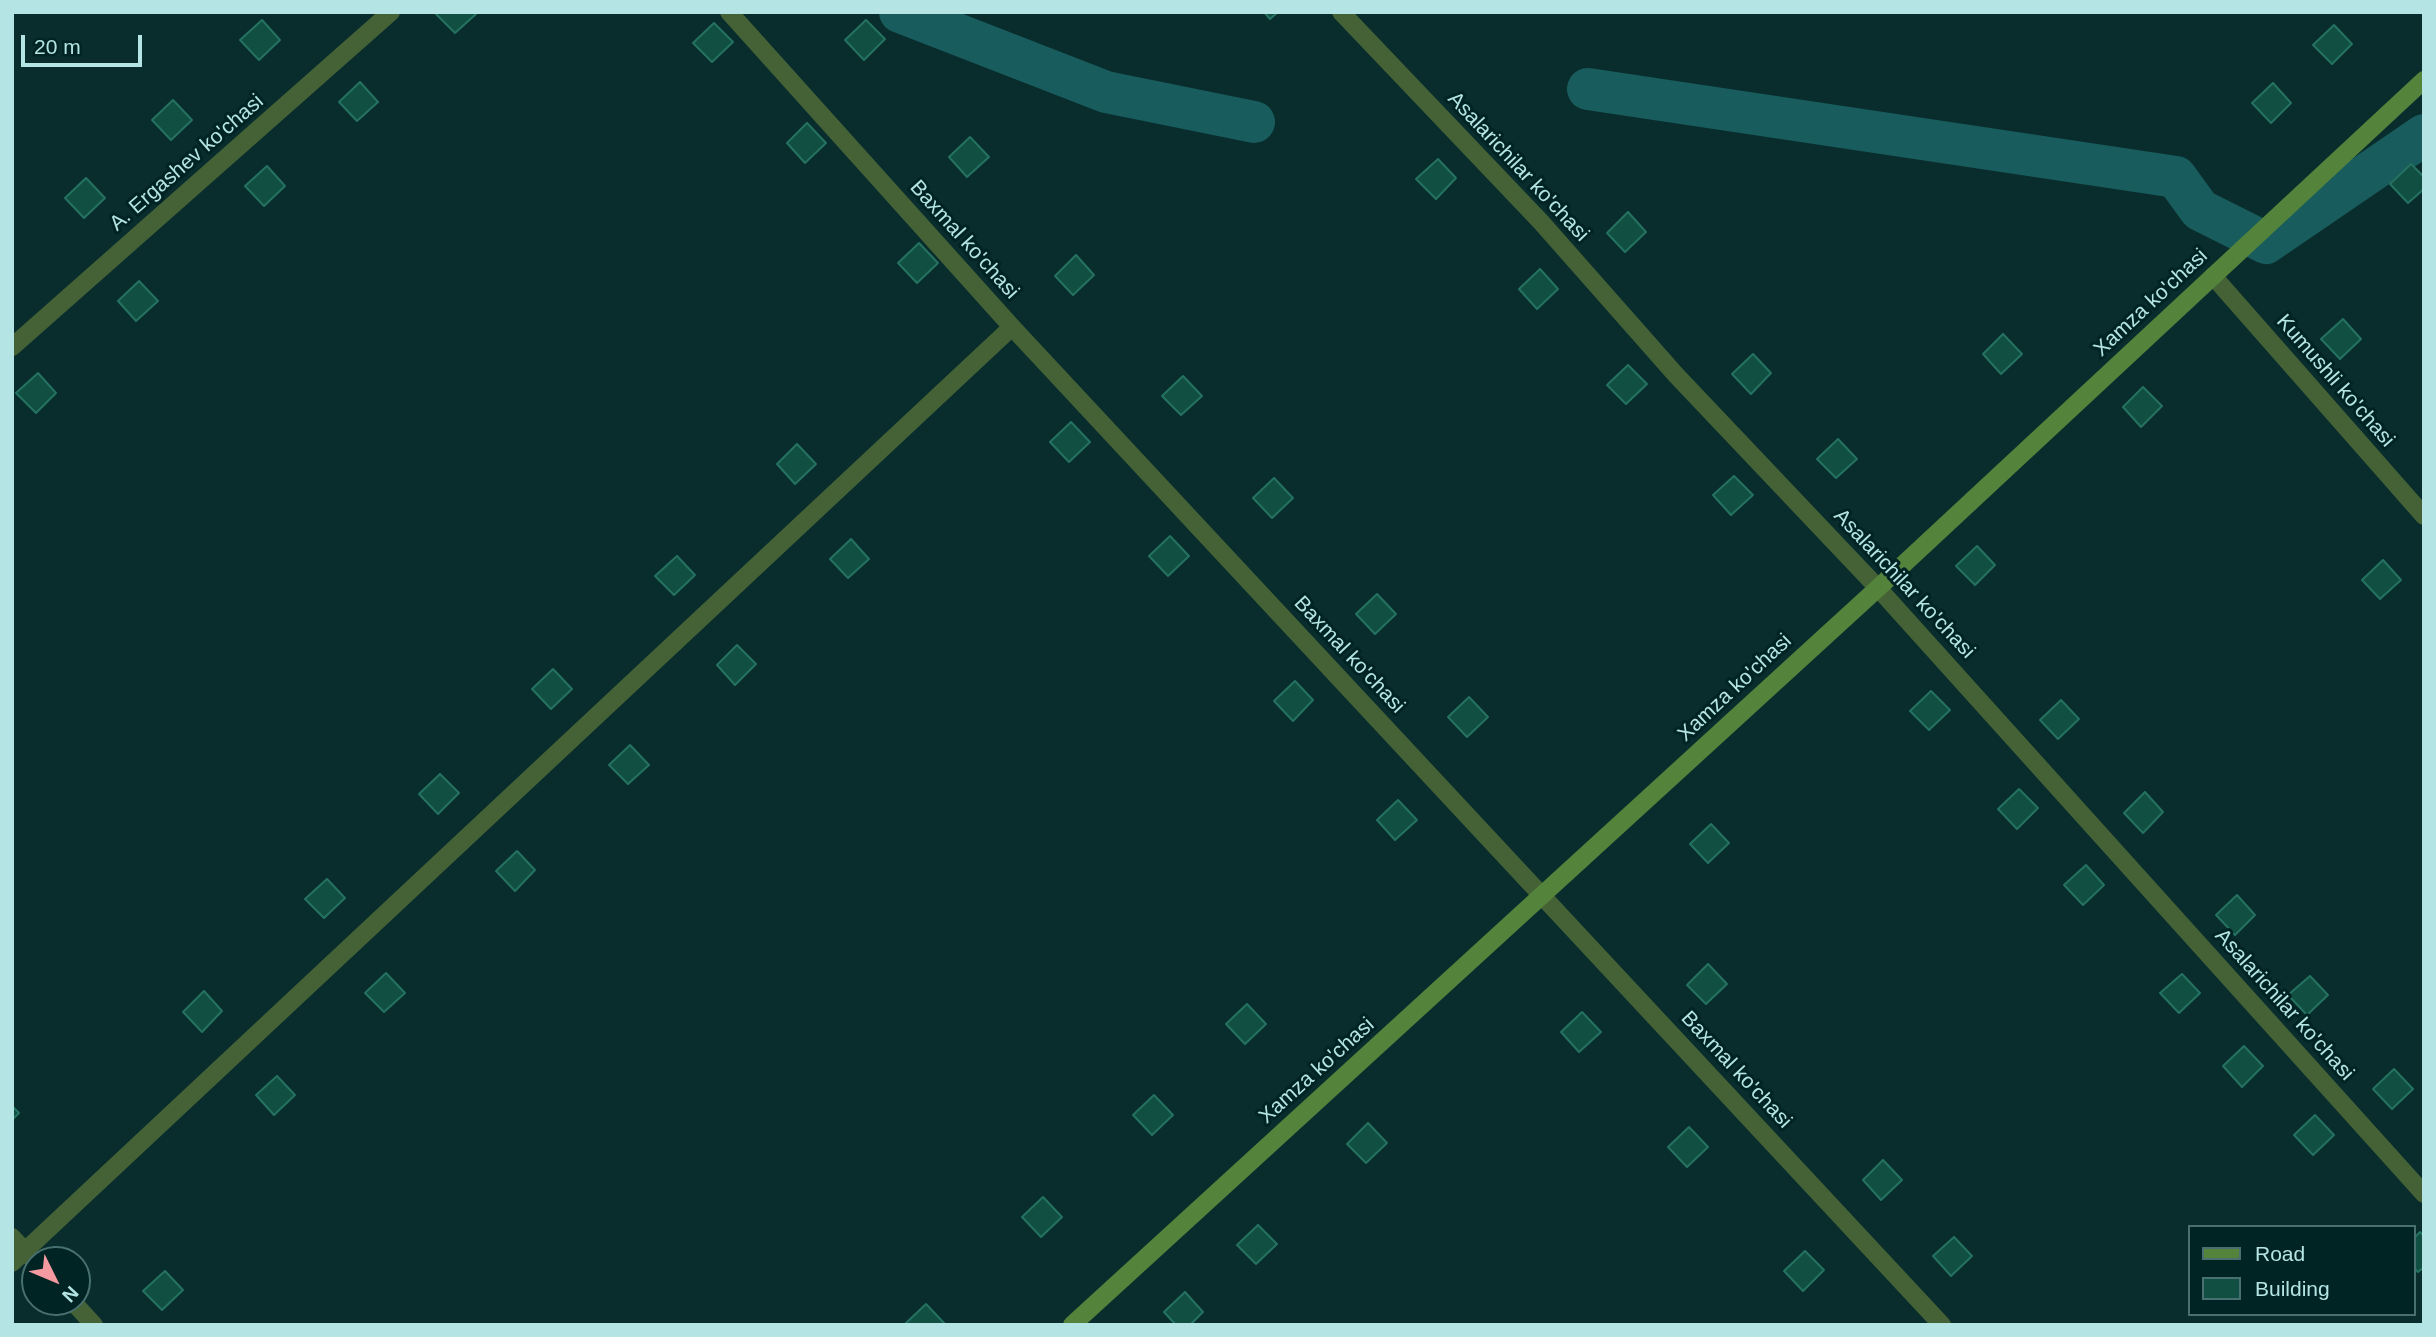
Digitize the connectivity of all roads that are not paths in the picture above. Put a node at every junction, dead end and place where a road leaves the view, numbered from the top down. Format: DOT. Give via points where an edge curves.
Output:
graph roads {
  1 [pos="391,12"];
  2 [pos="729,12"];
  3 [pos="1341,12"];
  4 [pos="2424,80"];
  5 [pos="2213,276"];
  6 [pos="1012,327"];
  7 [pos="12,347"];
  8 [pos="2424,516"];
  9 [pos="1878,588"];
  10 [pos="1542,896"];
  11 [pos="2424,1194"];
  12 [pos="12,1237"];
  13 [pos="37,1246"];
  14 [pos="21,1253"];
  15 [pos="1072,1325"];
  16 [pos="1941,1325"];
  1 -- 7 [label="street, A. Ergashev ko'chasi"];
  2 -- 6 [label="street, Baxmal ko'chasi"];
  3 -- 9 [label="street, Asalarichilar ko'chasi"];
  4 -- 5 [label="main road, Xamza ko'chasi"];
  5 -- 8 [label="street, Kumushli ko'chasi"];
  5 -- 9 [label="main road, Xamza ko'chasi"];
  6 -- 10 [label="street, Baxmal ko'chasi"];
  6 -- 13 [label="street"];
  9 -- 10 [label="main road, Xamza ko'chasi"];
  9 -- 11 [label="street, Asalarichilar ko'chasi"];
  10 -- 15 [label="main road, Xamza ko'chasi"];
  10 -- 16 [label="street, Baxmal ko'chasi"];
  12 -- 14 [label="street"];
}
